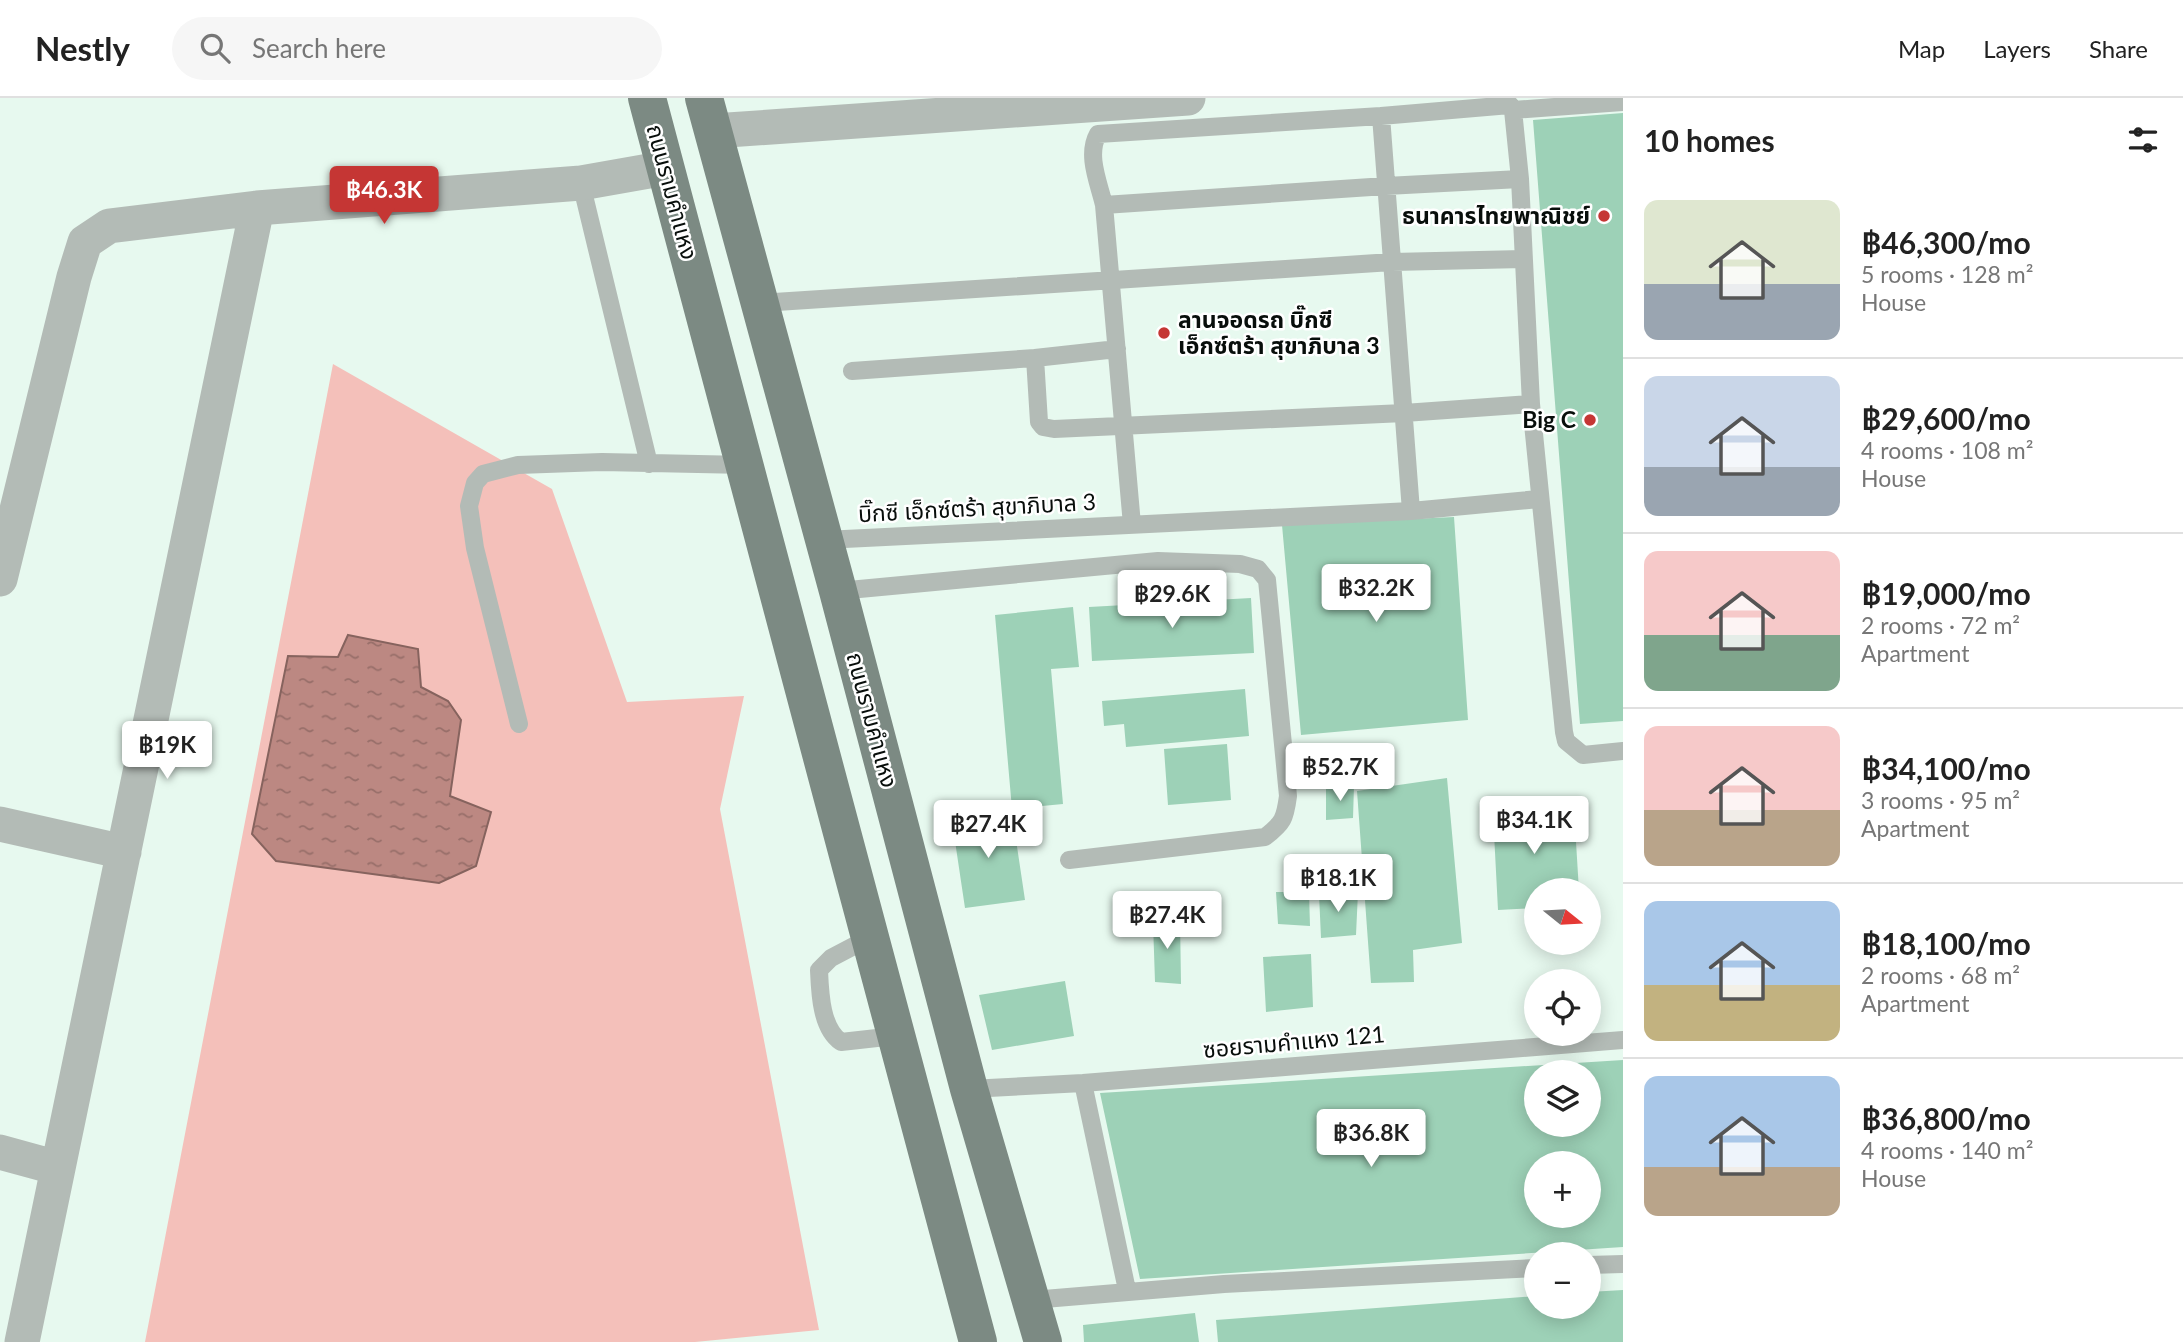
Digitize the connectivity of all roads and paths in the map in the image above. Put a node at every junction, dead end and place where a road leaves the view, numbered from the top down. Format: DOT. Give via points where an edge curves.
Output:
graph roads {
  1 [pos="647,98"];
  2 [pos="1188,98"];
  3 [pos="1623,102"];
  4 [pos="1513,110"];
  5 [pos="709,115"];
  6 [pos="1381,116"];
  7 [pos="666,168"];
  8 [pos="1520,179"];
  9 [pos="582,183"];
  10 [pos="1386,186"];
  11 [pos="1104,205"];
  12 [pos="257,208"];
  13 [pos="1524,259"];
  14 [pos="1392,262"];
  15 [pos="1111,281"];
  16 [pos="760,303"];
  17 [pos="1117,349"];
  18 [pos="1035,358"];
  19 [pos="852,371"];
  20 [pos="1531,404"];
  21 [pos="1404,413"];
  22 [pos="1124,426"];
  23 [pos="649,464"];
  24 [pos="746,465"];
  25 [pos="1539,499"];
  26 [pos="1411,511"];
  27 [pos="1132,525"];
  28 [pos="824,540"];
  29 [pos="0,579"];
  30 [pos="838,591"];
  31 [pos="519,724"];
  32 [pos="1623,751"];
  33 [pos="0,824"];
  34 [pos="124,852"];
  35 [pos="1069,860"];
  36 [pos="871,937"];
  37 [pos="895,1036"];
  38 [pos="1623,1040"];
  39 [pos="1083,1083"];
  40 [pos="969,1089"];
  41 [pos="0,1152"];
  42 [pos="58,1168"];
  43 [pos="1623,1264"];
  44 [pos="1601,1265"];
  45 [pos="1524,1269"];
  46 [pos="1127,1290"];
  47 [pos="1032,1300"];
  48 [pos="22,1342"];
  49 [pos="978,1342"];
  50 [pos="1043,1342"];
  1 -- 7 [label="main road, ถนนรามคำแหง"];
  2 -- 5 [label="street"];
  3 -- 4 [label="lane, บิ๊กซี เอ็กซ์ตร้า สุขาภิบาล 3"];
  4 -- 6 [label="lane, บิ๊กซี เอ็กซ์ตร้า สุขาภิบาล 3" via="1510,105"];
  4 -- 8 [label="lane"];
  5 -- 16 [label="main road, ถนนรามคำแหง"];
  6 -- 10 [label="lane"];
  6 -- 11 [label="lane, บิ๊กซี เอ็กซ์ตร้า สุขาภิบาล 3" via="1098,134 1092,154"];
  7 -- 9 [label="street"];
  7 -- 24 [label="main road, ถนนรามคำแหง"];
  8 -- 10 [label="lane"];
  8 -- 13 [label="lane"];
  9 -- 12 [label="street"];
  9 -- 23 [label="lane"];
  10 -- 11 [label="lane"];
  10 -- 14 [label="lane"];
  11 -- 15 [label="lane, บิ๊กซี เอ็กซ์ตร้า สุขาภิบาล 3"];
  12 -- 29 [label="street" via="109,226 85,242"];
  12 -- 34 [label="street"];
  13 -- 14 [label="lane"];
  13 -- 20 [label="lane"];
  14 -- 15 [label="lane"];
  14 -- 21 [label="lane"];
  15 -- 16 [label="lane"];
  15 -- 17 [label="lane, บิ๊กซี เอ็กซ์ตร้า สุขาภิบาล 3"];
  16 -- 28 [label="main road, ถนนรามคำแหง"];
  17 -- 18 [label="lane"];
  17 -- 22 [label="lane, บิ๊กซี เอ็กซ์ตร้า สุขาภิบาล 3"];
  18 -- 19 [label="lane"];
  18 -- 22 [label="lane" via="1043,427"];
  20 -- 21 [label="lane"];
  20 -- 25 [label="lane"];
  21 -- 22 [label="lane"];
  21 -- 26 [label="lane"];
  22 -- 27 [label="lane, บิ๊กซี เอ็กซ์ตร้า สุขาภิบาล 3"];
  23 -- 24 [label="lane"];
  23 -- 31 [label="lane" via="518,465 483,474 475,483 469,506 475,548"];
  24 -- 36 [label="main road, ถนนรามคำแหง"];
  25 -- 26 [label="lane, บิ๊กซี เอ็กซ์ตร้า สุขาภิบาล 3"];
  25 -- 32 [label="lane" via="1566,741 1583,755"];
  26 -- 27 [label="lane, บิ๊กซี เอ็กซ์ตร้า สุขาภิบาล 3"];
  27 -- 28 [label="lane, บิ๊กซี เอ็กซ์ตร้า สุขาภิบาล 3"];
  28 -- 30 [label="main road, ถนนรามคำแหง"];
  30 -- 35 [label="lane" via="1158,561 1240,564 1258,569 1267,580 1288,796 1280,825 1265,837"];
  30 -- 40 [label="main road, ถนนรามคำแหง"];
  33 -- 34 [label="street"];
  34 -- 42 [label="street"];
  36 -- 37 [label="main road, ถนนรามคำแหง"];
  36 -- 37 [label="lane" via="818,970 821,999 833,1036 841,1042"];
  37 -- 49 [label="main road, ถนนรามคำแหง"];
  38 -- 39 [label="lane, ซอยรามคำแหง 121"];
  39 -- 40 [label="lane, ซอยรามคำแหง 121"];
  39 -- 46 [label="lane"];
  40 -- 47 [label="main road, ถนนรามคำแหง"];
  41 -- 42 [label="street"];
  42 -- 48 [label="street"];
  43 -- 44 [label="lane"];
  45 -- 46 [label="lane"];
  46 -- 47 [label="lane"];
  47 -- 50 [label="main road, ถนนรามคำแหง"];
}
